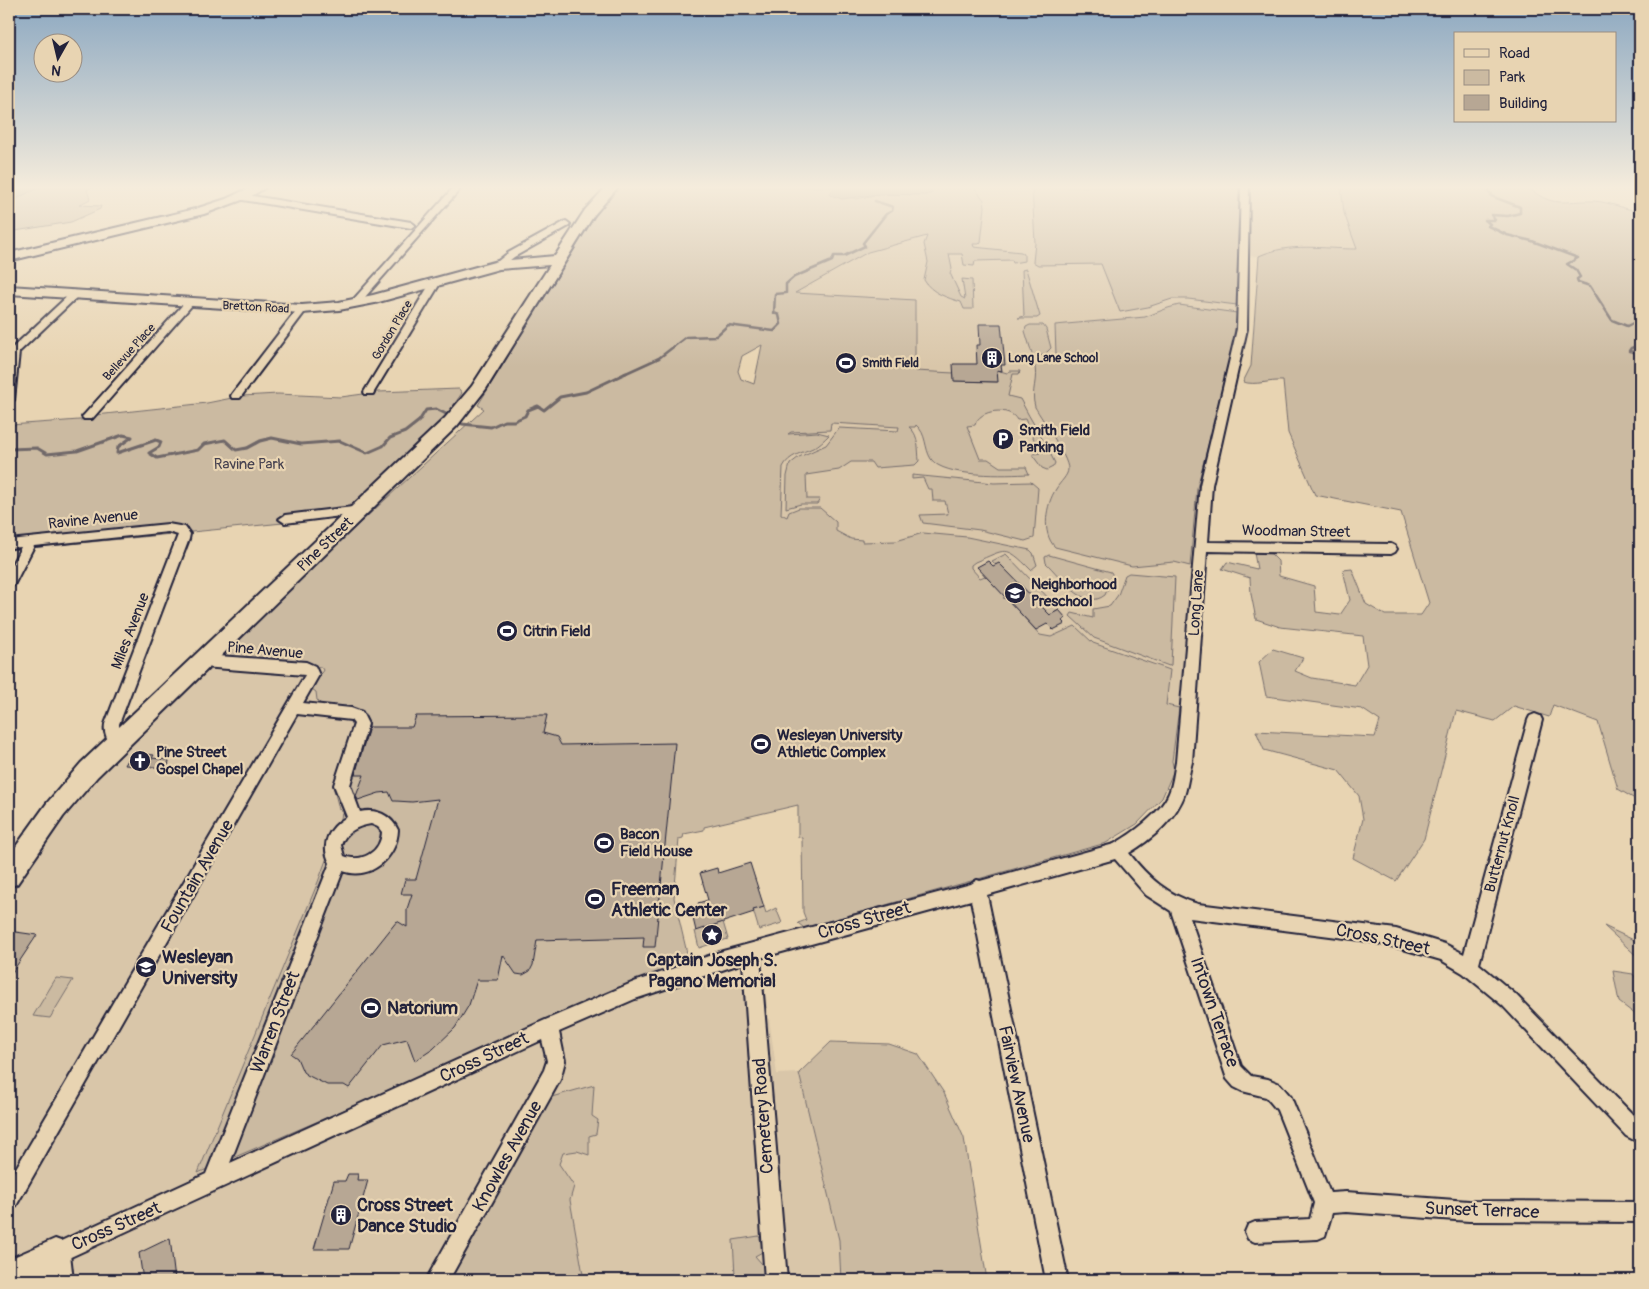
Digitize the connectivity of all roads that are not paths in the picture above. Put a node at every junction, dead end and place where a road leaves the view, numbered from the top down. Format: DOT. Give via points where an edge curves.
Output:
graph roads {
  1 [pos="47,247"];
  2 [pos="405,247"];
  3 [pos="525,247"];
  4 [pos="568,247"];
  5 [pos="1243,247"];
  6 [pos="9,258"];
  7 [pos="560,260"];
  8 [pos="498,265"];
  9 [pos="436,282"];
  10 [pos="9,290"];
  11 [pos="75,294"];
  12 [pos="190,302"];
  13 [pos="355,303"];
  14 [pos="302,309"];
  15 [pos="369,392"];
  16 [pos="236,396"];
  17 [pos="9,400"];
  18 [pos="88,417"];
  19 [pos="361,510"];
  20 [pos="285,519"];
  21 [pos="181,530"];
  22 [pos="30,542"];
  23 [pos="9,544"];
  24 [pos="1200,546"];
  25 [pos="1391,549"];
  26 [pos="9,582"];
  27 [pos="203,661"];
  28 [pos="294,708"];
  29 [pos="1535,720"];
  30 [pos="119,742"];
  31 [pos="355,820"];
  32 [pos="1118,850"];
  33 [pos="338,862"];
  34 [pos="9,876"];
  35 [pos="977,888"];
  36 [pos="1178,907"];
  37 [pos="751,952"];
  38 [pos="1469,967"];
  39 [pos="550,1026"];
  40 [pos="1638,1133"];
  41 [pos="213,1182"];
  42 [pos="9,1199"];
  43 [pos="1324,1203"];
  44 [pos="1640,1212"];
  45 [pos="1255,1232"];
  46 [pos="57,1267"];
  47 [pos="9,1275"];
  48 [pos="437,1280"];
  49 [pos="776,1280"];
  50 [pos="1057,1280"];
  1 -- 6 [label="street"];
  2 -- 13 [label="street"];
  3 -- 8 [label="street, Bretton Road"];
  4 -- 7 [label="street, Pine Street"];
  5 -- 24 [label="street, Long Lane" via="1242,329 1209,466"];
  7 -- 8 [label="street, Bretton Road"];
  7 -- 19 [label="street, Pine Street" via="464,408"];
  8 -- 9 [label="street, Bretton Road"];
  9 -- 13 [label="street, Bretton Road"];
  9 -- 15 [label="street, Gordon Place"];
  10 -- 11 [label="street, Bretton Road"];
  11 -- 12 [label="street, Bretton Road"];
  11 -- 17 [label="street" via="14,351"];
  12 -- 14 [label="street, Bretton Road"];
  12 -- 18 [label="street, Bellevue Place"];
  13 -- 14 [label="street, Bretton Road"];
  14 -- 16 [label="street"];
  19 -- 20 [label="street"];
  19 -- 27 [label="street, Pine Street"];
  21 -- 22 [label="street, Ravine Avenue" via="168,528"];
  21 -- 30 [label="street, Miles Avenue" via="183,539 112,724 111,732"];
  22 -- 23 [label="street, Ravine Avenue"];
  22 -- 26 [label="street"];
  24 -- 25 [label="street, Woodman Street"];
  24 -- 32 [label="street, Long Lane" via="1182,779 1169,809 1154,826"];
  27 -- 28 [label="street, Pine Avenue" via="310,670 311,678"];
  27 -- 30 [label="street, Pine Street"];
  28 -- 31 [label="street" via="351,714 360,720 342,784"];
  28 -- 42 [label="street, Fountain Avenue"];
  29 -- 38 [label="street, Butternut Knoll"];
  30 -- 34 [label="street, Pine Street" via="72,788"];
  31 -- 33 [label="street, Warren Street" via="343,828 335,840 333,852"];
  31 -- 33 [label="street" via="372,817 385,821 391,832 387,847 376,860 359,867 351,868"];
  32 -- 35 [label="street, Long Lane"];
  32 -- 36 [label="street, Cross Street" via="1147,887"];
  33 -- 41 [label="street, Warren Street"];
  35 -- 37 [label="street, Cross Street"];
  35 -- 50 [label="street, Fairview Avenue"];
  36 -- 38 [label="street, Cross Street" via="1396,938 1445,953"];
  36 -- 43 [label="street, Intown Terrace" via="1234,1072 1242,1081 1267,1086 1278,1094"];
  37 -- 39 [label="street, Cross Street" via="676,975"];
  37 -- 49 [label="street, Cemetery Road"];
  38 -- 40 [label="street, Cross Street" via="1509,1000"];
  39 -- 41 [label="street, Cross Street"];
  39 -- 48 [label="street, Knowles Avenue" via="556,1061 553,1073"];
  41 -- 46 [label="street, Cross Street"];
  43 -- 44 [label="street, Sunset Terrace" via="1469,1211"];
  43 -- 45 [label="street" via="1318,1229"];
  46 -- 47 [label="street, Cross Street"];
}
